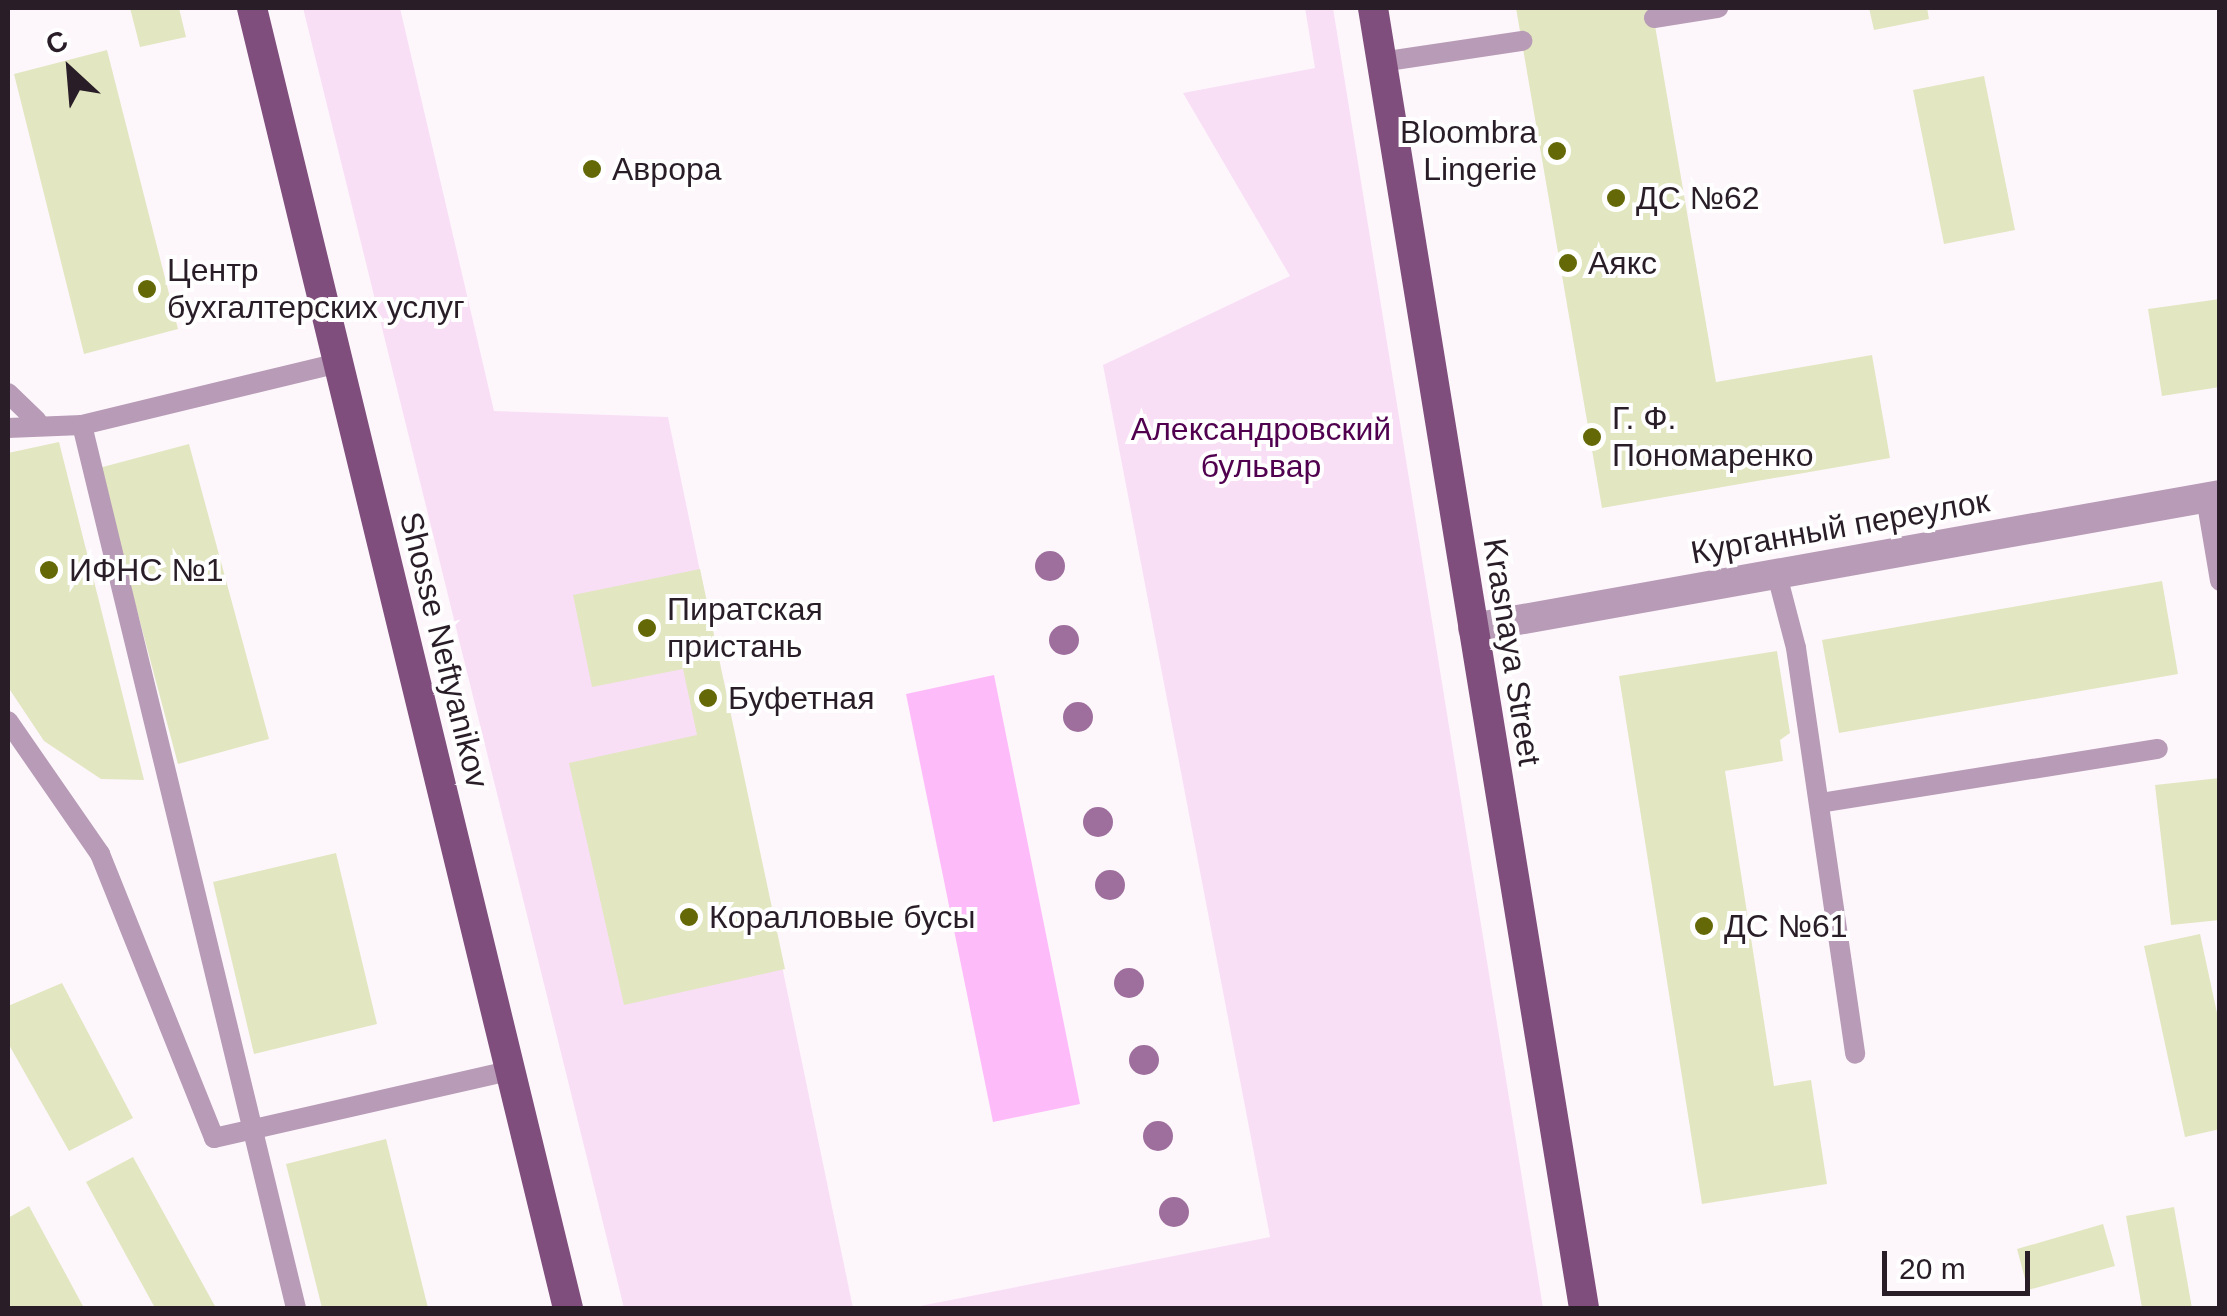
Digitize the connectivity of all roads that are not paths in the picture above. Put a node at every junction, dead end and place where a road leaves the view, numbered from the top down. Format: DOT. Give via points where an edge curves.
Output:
graph roads {
  1 [pos="252,8"];
  2 [pos="1373,8"];
  3 [pos="1718,8"];
  4 [pos="1654,18"];
  5 [pos="1522,40"];
  6 [pos="1380,62"];
  7 [pos="338,363"];
  8 [pos="8,393"];
  9 [pos="37,421"];
  10 [pos="82,426"];
  11 [pos="8,428"];
  12 [pos="2212,496"];
  13 [pos="1777,575"];
  14 [pos="2220,581"];
  15 [pos="1473,628"];
  16 [pos="8,721"];
  17 [pos="2158,749"];
  18 [pos="1820,803"];
  19 [pos="1854,1054"];
  20 [pos="510,1071"];
  21 [pos="250,1130"];
  22 [pos="296,1308"];
  23 [pos="568,1308"];
  24 [pos="1584,1308"];
  1 -- 7 [label="main road, Shosse Neftyanikov"];
  2 -- 6 [label="main road, Krasnaya Street"];
  3 -- 4 [label="lane"];
  5 -- 6 [label="lane"];
  6 -- 15 [label="main road, Krasnaya Street"];
  7 -- 10 [label="lane"];
  7 -- 20 [label="main road, Shosse Neftyanikov"];
  8 -- 9 [label="lane"];
  9 -- 10 [label="lane"];
  9 -- 11 [label="lane"];
  10 -- 21 [label="lane"];
  12 -- 13 [label="street, Курганный переулок"];
  12 -- 14 [label="lane"];
  13 -- 15 [label="street, Курганный переулок"];
  13 -- 18 [label="lane"];
  15 -- 24 [label="main road, Krasnaya Street"];
  16 -- 21 [label="lane" via="100,854 214,1138"];
  17 -- 18 [label="lane"];
  18 -- 19 [label="lane"];
  20 -- 21 [label="lane"];
  20 -- 23 [label="main road, Shosse Neftyanikov"];
  21 -- 22 [label="lane"];
}
